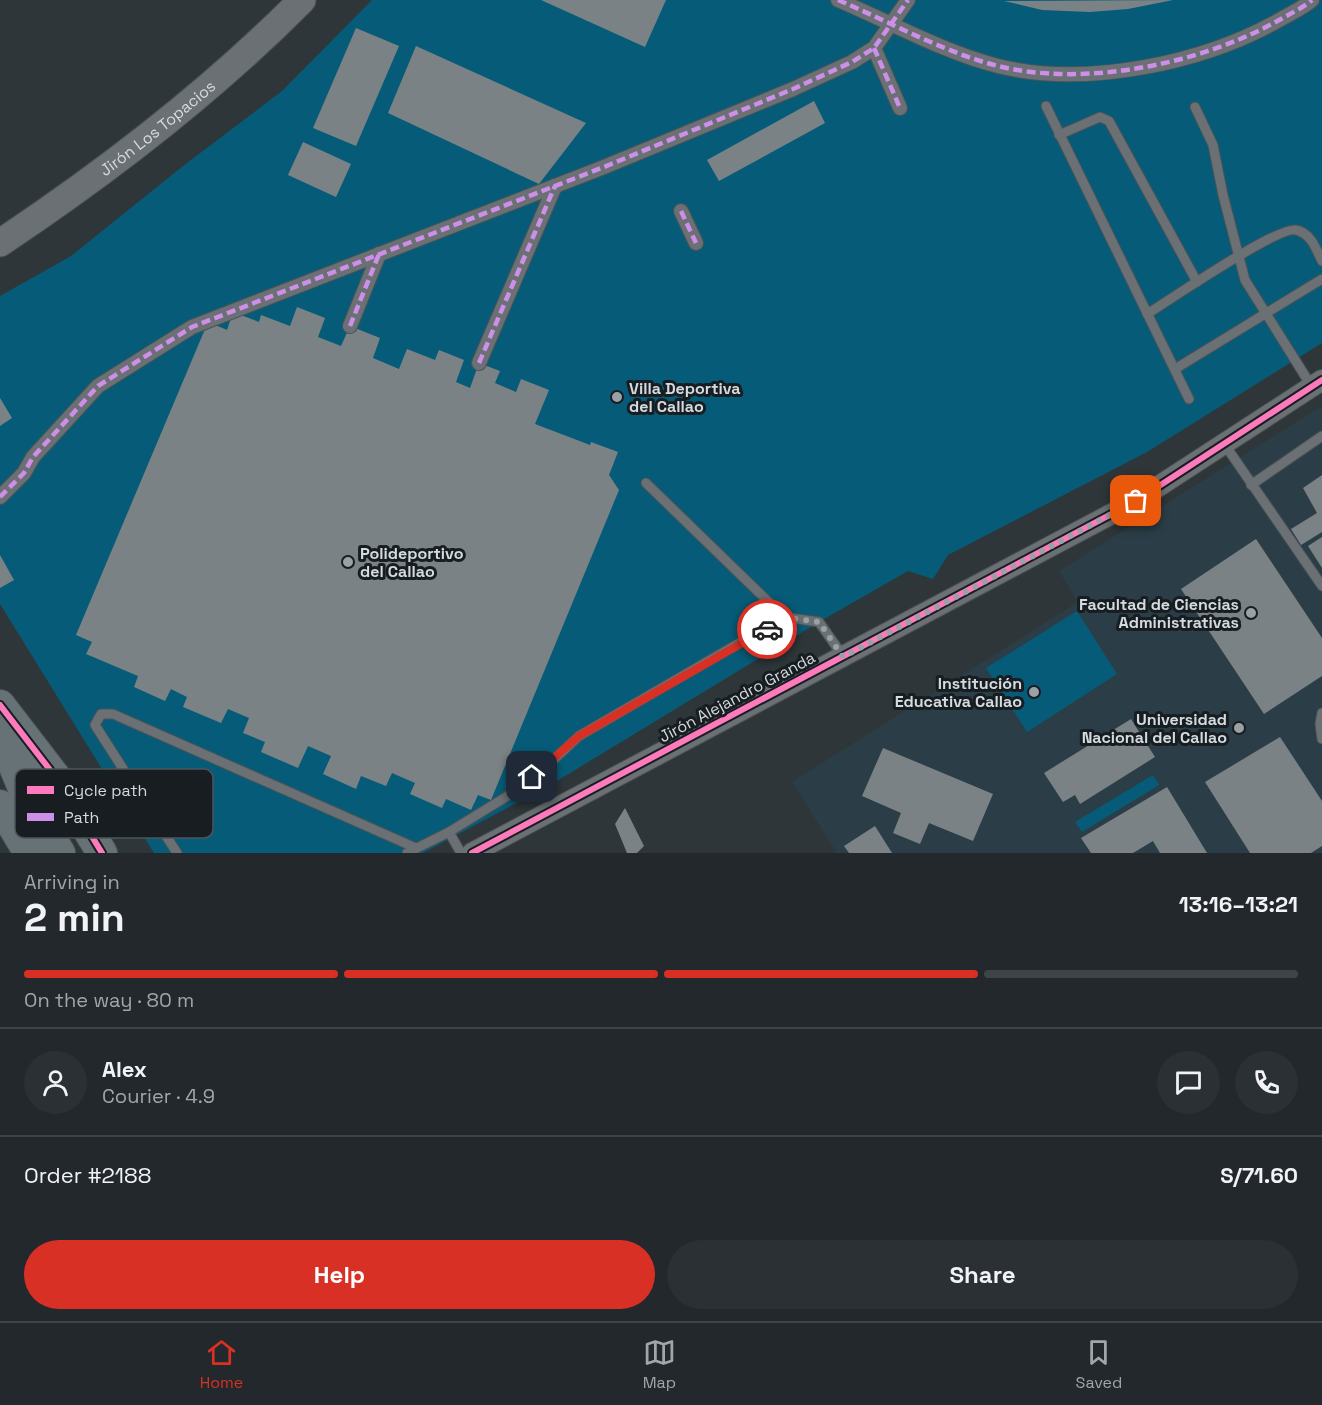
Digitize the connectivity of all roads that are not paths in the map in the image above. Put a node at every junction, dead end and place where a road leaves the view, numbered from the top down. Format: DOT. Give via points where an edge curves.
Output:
graph roads {
  1 [pos="302,0"];
  2 [pos="838,0"];
  3 [pos="908,0"];
  4 [pos="1312,0"];
  5 [pos="894,24"];
  6 [pos="874,48"];
  7 [pos="1046,106"];
  8 [pos="1195,107"];
  9 [pos="900,108"];
  10 [pos="1059,135"];
  11 [pos="555,186"];
  12 [pos="681,211"];
  13 [pos="0,243"];
  14 [pos="696,243"];
  15 [pos="379,254"];
  16 [pos="1239,256"];
  17 [pos="1322,261"];
  18 [pos="1322,279"];
  19 [pos="1197,282"];
  20 [pos="1147,314"];
  21 [pos="1267,314"];
  22 [pos="350,326"];
  23 [pos="479,363"];
  24 [pos="1175,369"];
  25 [pos="1317,383"];
  26 [pos="1189,399"];
  27 [pos="1322,436"];
  28 [pos="1225,445"];
  29 [pos="646,483"];
  30 [pos="1251,485"];
  31 [pos="0,497"];
  32 [pos="1322,586"];
  33 [pos="784,617"];
  34 [pos="843,657"];
  35 [pos="0,705"];
  36 [pos="1322,713"];
  37 [pos="0,732"];
  38 [pos="1322,739"];
  39 [pos="16,769"];
  40 [pos="49,769"];
  41 [pos="123,769"];
  42 [pos="0,805"];
  43 [pos="15,830"];
  44 [pos="449,832"];
  45 [pos="20,838"];
  46 [pos="51,838"];
  47 [pos="93,838"];
  48 [pos="167,838"];
  49 [pos="412,851"];
  50 [pos="29,853"];
  51 [pos="60,853"];
  52 [pos="102,853"];
  53 [pos="177,853"];
  54 [pos="461,853"];
  55 [pos="472,853"];
  1 -- 13 [label="main road, Jirón Los Topacios" via="184,109 84,186"];
  2 -- 5 [label="street"];
  3 -- 5 [label="street"];
  4 -- 5 [label="street" via="1226,46 1177,61 1111,71 1058,73 999,66"];
  5 -- 6 [label="street"];
  6 -- 9 [label="street"];
  6 -- 11 [label="street" via="793,89"];
  7 -- 10 [label="lane"];
  8 -- 16 [label="lane" via="1213,145"];
  10 -- 19 [label="lane" via="1100,117 1109,121"];
  10 -- 20 [label="lane"];
  11 -- 15 [label="street"];
  11 -- 23 [label="street"];
  12 -- 14 [label="street"];
  15 -- 22 [label="street"];
  15 -- 31 [label="street" via="192,327 98,386"];
  16 -- 17 [label="lane" via="1293,230 1309,237"];
  16 -- 19 [label="lane"];
  16 -- 21 [label="lane" via="1245,280"];
  18 -- 21 [label="lane"];
  19 -- 20 [label="lane"];
  20 -- 24 [label="lane"];
  21 -- 24 [label="lane"];
  21 -- 25 [label="lane"];
  24 -- 26 [label="lane"];
  25 -- 28 [label="street, Jirón Alejandro Granda"];
  27 -- 30 [label="lane"];
  28 -- 30 [label="lane"];
  28 -- 34 [label="street, Jirón Alejandro Granda" via="1136,501"];
  29 -- 33 [label="lane"];
  30 -- 32 [label="lane"];
  33 -- 34 [label="lane" via="819,622"];
  33 -- 44 [label="lane" via="579,736 506,797"];
  34 -- 55 [label="street, Jirón Alejandro Granda"];
  35 -- 40 [label="main road"];
  36 -- 38 [label="lane"];
  37 -- 39 [label="main road"];
  41 -- 49 [label="lane" via="95,725 101,714 113,714"];
  42 -- 43 [label="main road"];
  44 -- 49 [label="lane"];
  44 -- 54 [label="lane"];
  45 -- 50 [label="main road"];
  46 -- 51 [label="main road"];
  47 -- 52 [label="main road"];
  48 -- 53 [label="lane"];
}
